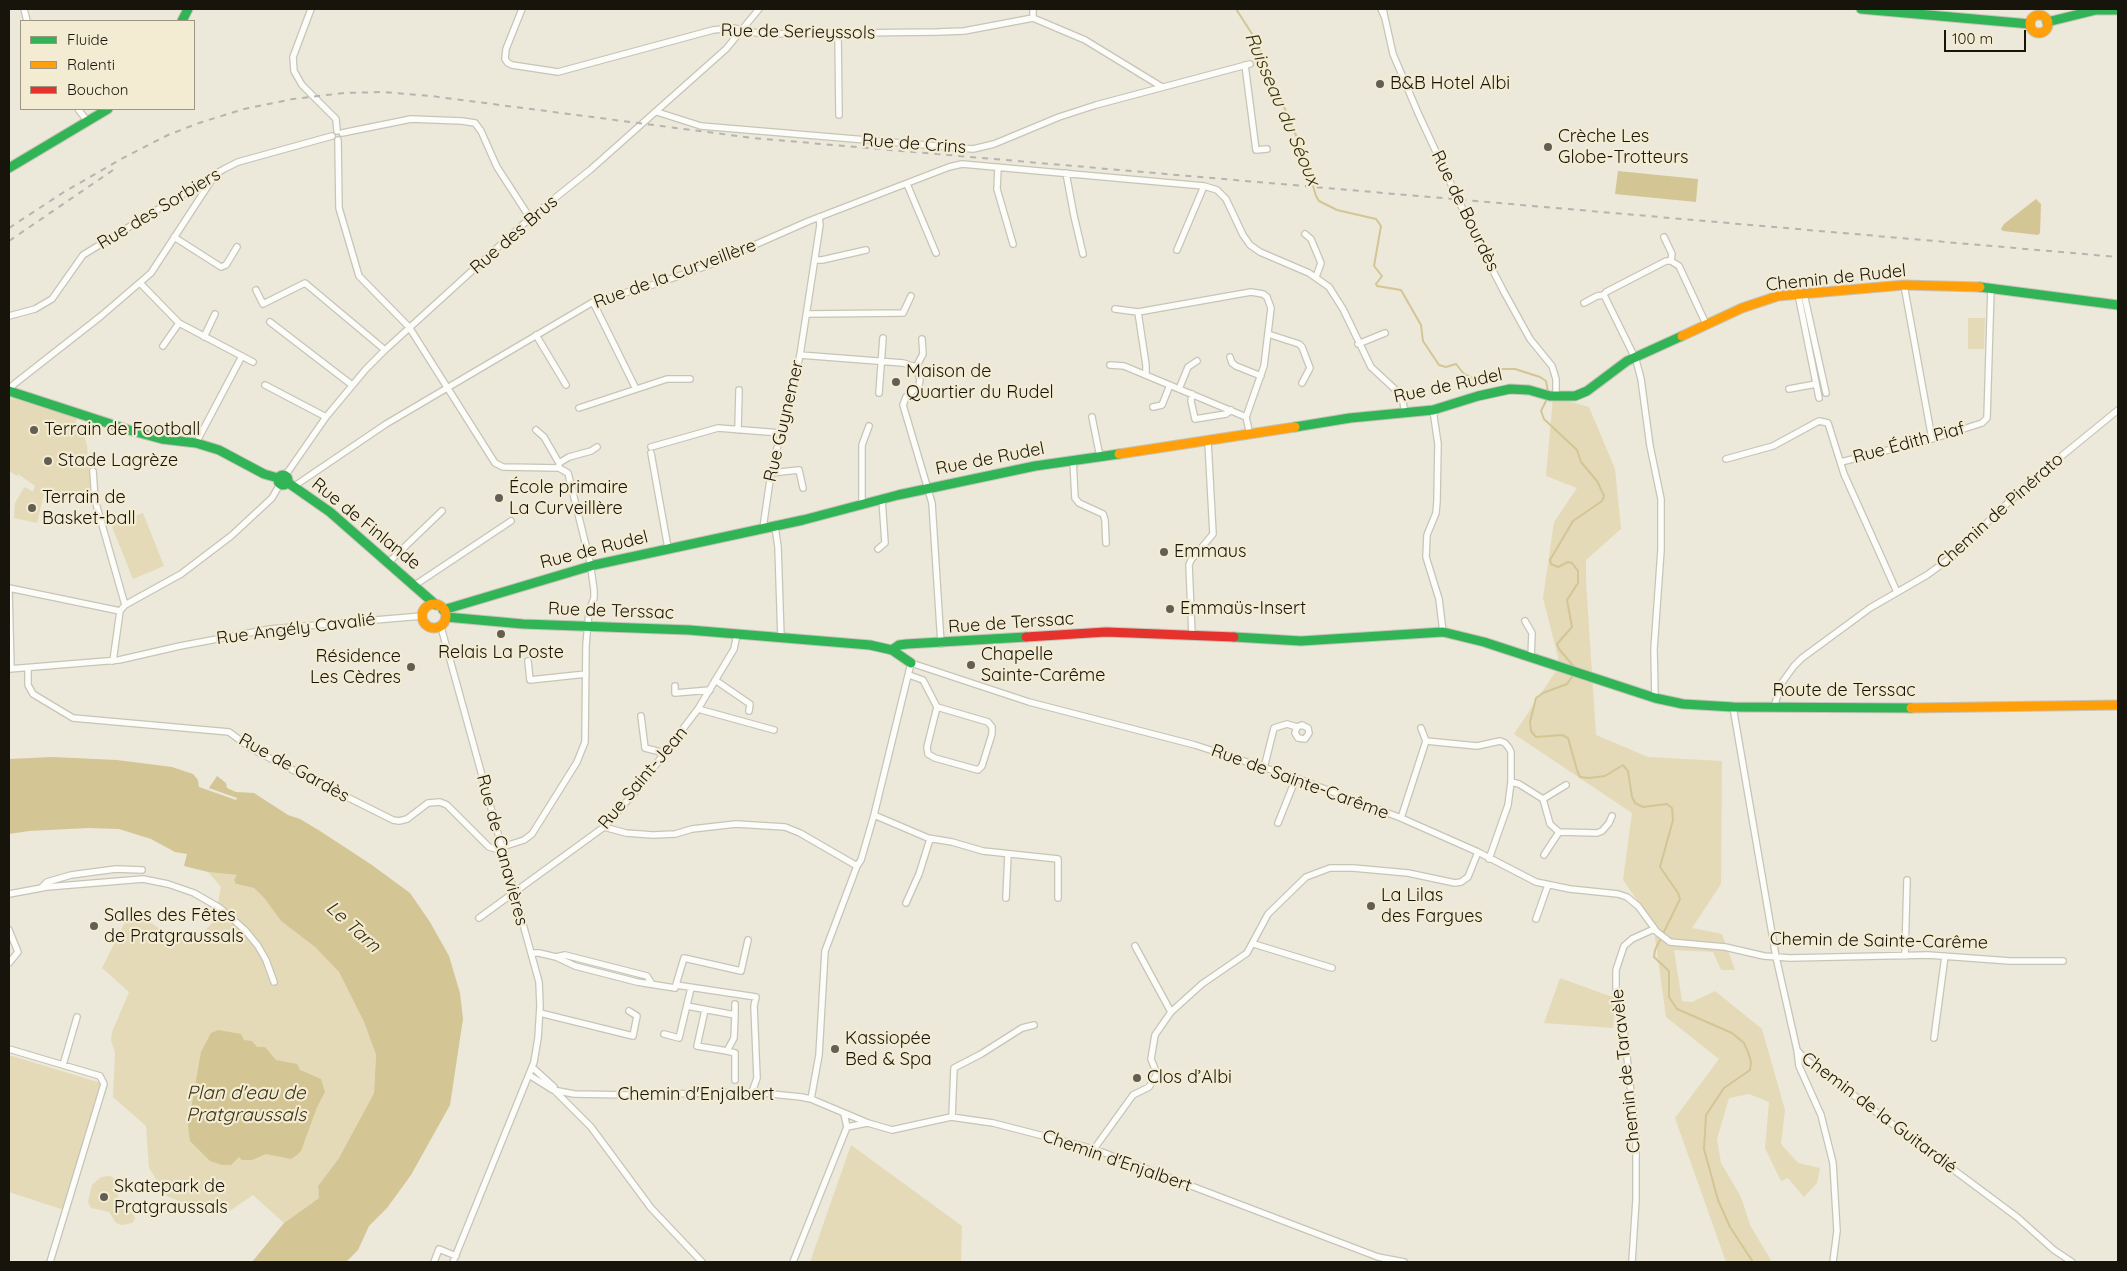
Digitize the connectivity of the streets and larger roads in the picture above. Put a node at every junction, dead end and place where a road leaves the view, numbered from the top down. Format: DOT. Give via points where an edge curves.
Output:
graph roads {
  1 [pos="311,9"];
  2 [pos="522,9"];
  3 [pos="759,9"];
  4 [pos="1033,9"];
  5 [pos="1382,9"];
  6 [pos="1860,9"];
  7 [pos="2118,10"];
  8 [pos="1032,18"];
  9 [pos="742,31"];
  10 [pos="838,34"];
  11 [pos="1162,87"];
  12 [pos="79,110"];
  13 [pos="106,110"];
  14 [pos="657,112"];
  15 [pos="840,115"];
  16 [pos="88,122"];
  17 [pos="339,132"];
  18 [pos="335,138"];
  19 [pos="1267,149"];
  20 [pos="998,167"];
  21 [pos="9,168"];
  22 [pos="1066,173"];
  23 [pos="214,176"];
  24 [pos="907,184"];
  25 [pos="194,186"];
  26 [pos="1204,186"];
  27 [pos="202,195"];
  28 [pos="530,218"];
  29 [pos="818,218"];
  30 [pos="1304,234"];
  31 [pos="174,237"];
  32 [pos="1664,237"];
  33 [pos="1013,244"];
  34 [pos="237,247"];
  35 [pos="866,250"];
  36 [pos="1177,250"];
  37 [pos="936,254"];
  38 [pos="1083,254"];
  39 [pos="815,260"];
  40 [pos="1671,260"];
  41 [pos="1316,277"];
  42 [pos="140,283"];
  43 [pos="1904,285"];
  44 [pos="1991,288"];
  45 [pos="256,290"];
  46 [pos="1801,294"];
  47 [pos="1604,295"];
  48 [pos="911,296"];
  49 [pos="593,302"];
  50 [pos="1584,304"];
  51 [pos="2118,306"];
  52 [pos="1115,309"];
  53 [pos="1138,312"];
  54 [pos="215,314"];
  55 [pos="807,314"];
  56 [pos="9,316"];
  57 [pos="270,322"];
  58 [pos="179,323"];
  59 [pos="1706,324"];
  60 [pos="409,327"];
  61 [pos="1385,333"];
  62 [pos="1268,334"];
  63 [pos="536,335"];
  64 [pos="204,337"];
  65 [pos="883,338"];
  66 [pos="922,339"];
  67 [pos="1358,344"];
  68 [pos="164,346"];
  69 [pos="385,350"];
  70 [pos="800,355"];
  71 [pos="242,356"];
  72 [pos="1230,357"];
  73 [pos="1635,357"];
  74 [pos="881,361"];
  75 [pos="1197,361"];
  76 [pos="253,362"];
  77 [pos="1110,365"];
  78 [pos="916,367"];
  79 [pos="1146,375"];
  80 [pos="1261,376"];
  81 [pos="690,379"];
  82 [pos="1302,383"];
  83 [pos="265,384"];
  84 [pos="1816,384"];
  85 [pos="352,385"];
  86 [pos="566,385"];
  87 [pos="1170,385"];
  88 [pos="449,388"];
  89 [pos="636,389"];
  90 [pos="1179,389"];
  91 [pos="739,390"];
  92 [pos="1789,390"];
  93 [pos="9,391"];
  94 [pos="879,393"];
  95 [pos="1826,393"];
  96 [pos="1192,394"];
  97 [pos="1550,396"];
  98 [pos="1819,398"];
  99 [pos="1153,407"];
  100 [pos="579,408"];
  101 [pos="1231,410"];
  102 [pos="1433,410"];
  103 [pos="2118,410"];
  104 [pos="1406,414"];
  105 [pos="1092,416"];
  106 [pos="326,417"];
  107 [pos="1246,417"];
  108 [pos="869,426"];
  109 [pos="536,430"];
  110 [pos="738,430"];
  111 [pos="781,433"];
  112 [pos="1250,435"];
  113 [pos="1932,439"];
  114 [pos="1208,442"];
  115 [pos="196,443"];
  116 [pos="597,447"];
  117 [pos="1100,457"];
  118 [pos="1726,459"];
  119 [pos="1073,460"];
  120 [pos="1841,462"];
  121 [pos="559,465"];
  122 [pos="93,471"];
  123 [pos="771,473"];
  124 [pos="285,481"];
  125 [pos="803,488"];
  126 [pos="927,489"];
  127 [pos="882,499"];
  128 [pos="862,504"];
  129 [pos="442,511"];
  130 [pos="511,521"];
  131 [pos="775,526"];
  132 [pos="763,528"];
  133 [pos="1106,543"];
  134 [pos="668,548"];
  135 [pos="878,550"];
  136 [pos="389,562"];
  137 [pos="590,564"];
  138 [pos="415,585"];
  139 [pos="9,589"];
  140 [pos="1897,592"];
  141 [pos="423,594"];
  142 [pos="125,605"];
  143 [pos="120,611"];
  144 [pos="442,611"];
  145 [pos="423,612"];
  146 [pos="1525,621"];
  147 [pos="588,626"];
  148 [pos="441,627"];
  149 [pos="1443,632"];
  150 [pos="737,634"];
  151 [pos="1192,635"];
  152 [pos="782,638"];
  153 [pos="907,644"];
  154 [pos="941,644"];
  155 [pos="892,650"];
  156 [pos="1530,658"];
  157 [pos="112,661"];
  158 [pos="528,661"];
  159 [pos="911,663"];
  160 [pos="28,668"];
  161 [pos="10,669"];
  162 [pos="1575,672"];
  163 [pos="586,674"];
  164 [pos="909,675"];
  165 [pos="716,680"];
  166 [pos="675,686"];
  167 [pos="710,690"];
  168 [pos="1655,698"];
  169 [pos="2118,705"];
  170 [pos="1733,706"];
  171 [pos="937,707"];
  172 [pos="1774,707"];
  173 [pos="698,709"];
  174 [pos="748,711"];
  175 [pos="641,716"];
  176 [pos="1297,727"];
  177 [pos="1421,728"];
  178 [pos="774,730"];
  179 [pos="1426,741"];
  180 [pos="665,753"];
  181 [pos="1264,768"];
  182 [pos="1296,778"];
  183 [pos="1511,782"];
  184 [pos="1566,785"];
  185 [pos="1543,799"];
  186 [pos="874,815"];
  187 [pos="1612,816"];
  188 [pos="1401,818"];
  189 [pos="1278,823"];
  190 [pos="604,827"];
  191 [pos="1558,832"];
  192 [pos="930,838"];
  193 [pos="501,848"];
  194 [pos="1478,852"];
  195 [pos="1008,854"];
  196 [pos="1544,854"];
  197 [pos="1489,859"];
  198 [pos="856,866"];
  199 [pos="142,870"];
  200 [pos="1908,880"];
  201 [pos="1548,885"];
  202 [pos="41,888"];
  203 [pos="514,892"];
  204 [pos="9,894"];
  205 [pos="1006,898"];
  206 [pos="1058,898"];
  207 [pos="906,903"];
  208 [pos="480,918"];
  209 [pos="1536,920"];
  210 [pos="9,930"];
  211 [pos="1656,931"];
  212 [pos="748,940"];
  213 [pos="1666,940"];
  214 [pos="1254,944"];
  215 [pos="1136,946"];
  216 [pos="531,953"];
  217 [pos="1905,956"];
  218 [pos="1945,956"];
  219 [pos="556,957"];
  220 [pos="1776,957"];
  221 [pos="576,958"];
  222 [pos="2063,961"];
  223 [pos="9,963"];
  224 [pos="575,966"];
  225 [pos="1332,968"];
  226 [pos="274,982"];
  227 [pos="652,984"];
  228 [pos="676,985"];
  229 [pos="691,988"];
  230 [pos="735,1004"];
  231 [pos="687,1006"];
  232 [pos="705,1010"];
  233 [pos="629,1011"];
  234 [pos="1171,1012"];
  235 [pos="540,1014"];
  236 [pos="734,1015"];
  237 [pos="77,1016"];
  238 [pos="1034,1024"];
  239 [pos="664,1034"];
  240 [pos="1934,1038"];
  241 [pos="9,1049"];
  242 [pos="1797,1050"];
  243 [pos="727,1051"];
  244 [pos="63,1065"];
  245 [pos="532,1067"];
  246 [pos="530,1075"];
  247 [pos="735,1080"];
  248 [pos="555,1090"];
  249 [pos="752,1092"];
  250 [pos="811,1099"];
  251 [pos="844,1114"];
  252 [pos="952,1118"];
  253 [pos="868,1123"];
  254 [pos="848,1127"];
  255 [pos="1094,1149"];
  256 [pos="454,1259"];
  257 [pos="50,1262"];
  258 [pos="434,1262"];
  259 [pos="702,1262"];
  260 [pos="793,1262"];
  261 [pos="1404,1262"];
  262 [pos="1632,1262"];
  263 [pos="1834,1262"];
  264 [pos="2072,1262"];
  1 -- 17 [label="street" via="293,57 294,71 302,85 336,119"];
  2 -- 9 [label="street, Rue de Serieyssols" via="505,59 512,65 558,72 713,30 732,28"];
  3 -- 9 [label="street, Rue des Brus"];
  4 -- 8 [label="street"];
  5 -- 97 [label="street, Rue de Bourdès" via="1393,54 1477,240 1530,339 1552,366 1556,379"];
  6 -- 7 [label="street" via="2030,24 2032,30 2039,33 2046,29 2047,22 2096,10"];
  8 -- 10 [label="street, Rue de Serieyssols" via="964,31"];
  8 -- 11 [label="street" via="1085,40"];
  9 -- 10 [label="street, Rue de Serieyssols"];
  9 -- 14 [label="street, Rue des Brus" via="726,50"];
  10 -- 15 [label="street"];
  11 -- 14 [label="street, Rue de Crins" via="1078,110 994,144 967,149 701,126"];
  11 -- 19 [label="street, Rue de Crins" via="1248,64 1256,150"];
  12 -- 16 [label="street"];
  13 -- 16 [label="street"];
  14 -- 28 [label="street, Rue des Brus"];
  16 -- 21 [label="street"];
  17 -- 18 [label="street" via="333,133"];
  17 -- 28 [label="street" via="411,119 475,123 497,167"];
  18 -- 23 [label="street, Rue des Sorbiers" via="238,162"];
  18 -- 60 [label="street" via="339,208 355,268 364,284"];
  20 -- 22 [label="street, Rue de la Curveillère"];
  20 -- 24 [label="street, Rue de la Curveillère" via="954,165"];
  20 -- 33 [label="street" via="997,189"];
  22 -- 26 [label="street, Rue de la Curveillère"];
  22 -- 38 [label="street"];
  23 -- 25 [label="street, Rue des Sorbiers"];
  23 -- 27 [label="street"];
  24 -- 29 [label="street, Rue de la Curveillère"];
  24 -- 37 [label="street"];
  25 -- 27 [label="street"];
  25 -- 56 [label="street, Rue des Sorbiers" via="83,255 52,298 35,309"];
  26 -- 36 [label="street"];
  26 -- 41 [label="street" via="1217,190 1226,199 1250,245"];
  27 -- 31 [label="street"];
  28 -- 60 [label="street, Rue des Brus"];
  29 -- 39 [label="street, Rue Guynemer"];
  29 -- 49 [label="street, Rue de la Curveillère" via="709,265"];
  30 -- 41 [label="street" via="1311,239 1321,263"];
  31 -- 34 [label="street" via="221,267 226,265"];
  31 -- 42 [label="street" via="151,273"];
  32 -- 40 [label="street" via="1672,254"];
  35 -- 39 [label="street"];
  39 -- 55 [label="street, Rue Guynemer"];
  40 -- 47 [label="street"];
  40 -- 59 [label="street" via="1679,266"];
  41 -- 67 [label="street" via="1329,287"];
  42 -- 58 [label="street"];
  42 -- 93 [label="street" via="12,385"];
  43 -- 44 [label="street, Chemin de Rudel"];
  43 -- 46 [label="street, Chemin de Rudel"];
  43 -- 113 [label="street"];
  44 -- 51 [label="street, Chemin de Rudel"];
  44 -- 113 [label="street, Rue Édith Piaf" via="1987,418 1982,423"];
  45 -- 69 [label="street" via="263,304 305,283"];
  46 -- 59 [label="street, Chemin de Rudel" via="1778,296"];
  46 -- 84 [label="street"];
  46 -- 95 [label="street"];
  47 -- 50 [label="street"];
  47 -- 73 [label="street"];
  48 -- 55 [label="street" via="903,313"];
  49 -- 63 [label="street, Rue de la Curveillère"];
  49 -- 89 [label="street"];
  52 -- 53 [label="street"];
  53 -- 62 [label="street" via="1257,292 1270,302"];
  53 -- 79 [label="street"];
  54 -- 64 [label="street"];
  55 -- 70 [label="street, Rue Guynemer"];
  57 -- 85 [label="street"];
  58 -- 64 [label="street"];
  58 -- 68 [label="street"];
  59 -- 73 [label="street, Chemin de Rudel"];
  60 -- 69 [label="street, Rue des Brus"];
  60 -- 88 [label="street"];
  61 -- 67 [label="street"];
  62 -- 80 [label="street"];
  62 -- 82 [label="street" via="1302,347 1310,368"];
  63 -- 86 [label="street"];
  63 -- 88 [label="street, Rue de la Curveillère"];
  64 -- 71 [label="street"];
  65 -- 74 [label="street"];
  66 -- 78 [label="street" via="924,354"];
  67 -- 104 [label="street" via="1371,367 1399,393"];
  69 -- 85 [label="street, Rue des Brus"];
  70 -- 74 [label="street"];
  70 -- 111 [label="street, Rue Guynemer"];
  71 -- 76 [label="street"];
  71 -- 115 [label="street"];
  72 -- 80 [label="street" via="1236,366"];
  73 -- 97 [label="street, Chemin de Rudel" via="1586,391 1575,396"];
  73 -- 168 [label="street" via="1661,499"];
  74 -- 78 [label="street"];
  74 -- 94 [label="street"];
  75 -- 90 [label="street" via="1188,367"];
  77 -- 79 [label="street" via="1124,366"];
  78 -- 126 [label="street" via="920,380 903,405"];
  79 -- 87 [label="street"];
  80 -- 107 [label="street"];
  81 -- 89 [label="street" via="667,379"];
  83 -- 106 [label="street"];
  84 -- 92 [label="street"];
  84 -- 98 [label="street"];
  85 -- 106 [label="street, Rue des Brus"];
  87 -- 90 [label="street"];
  87 -- 99 [label="street" via="1162,405"];
  88 -- 121 [label="street" via="496,464 503,467"];
  88 -- 124 [label="street, Rue de la Curveillère"];
  89 -- 100 [label="street"];
  90 -- 96 [label="street"];
  91 -- 110 [label="street"];
  93 -- 115 [label="street, Rue de Finlande" via="129,430 162,439"];
  96 -- 101 [label="street"];
  96 -- 101 [label="street" via="1195,419 1226,414"];
  97 -- 102 [label="street, Rue de Rudel" via="1510,389"];
  101 -- 107 [label="street"];
  102 -- 104 [label="street, Rue de Rudel"];
  102 -- 149 [label="street" via="1438,444 1438,501 1427,535 1426,556 1439,599"];
  103 -- 140 [label="street, Chemin de Pinérato" via="2047,468 1953,556"];
  104 -- 112 [label="street, Rue de Rudel" via="1350,418"];
  105 -- 117 [label="street"];
  106 -- 124 [label="street, Rue des Brus"];
  107 -- 112 [label="street"];
  108 -- 128 [label="street" via="862,445"];
  109 -- 121 [label="street" via="544,437"];
  110 -- 111 [label="street"];
  110 -- 134 [label="street" via="709,430 651,450"];
  111 -- 123 [label="street, Rue Guynemer"];
  112 -- 114 [label="street, Rue de Rudel"];
  113 -- 120 [label="street, Rue Édith Piaf"];
  114 -- 117 [label="street, Rue de Rudel"];
  114 -- 151 [label="street" via="1213,534 1190,560"];
  115 -- 124 [label="street, Rue de Finlande" via="219,450 264,474"];
  116 -- 121 [label="street" via="569,457"];
  117 -- 119 [label="street, Rue de Rudel"];
  118 -- 120 [label="street" via="1773,446 1824,421 1828,423"];
  119 -- 126 [label="street, Rue de Rudel"];
  119 -- 133 [label="street" via="1075,498 1103,514"];
  120 -- 140 [label="street, Rue Édith Piaf"];
  121 -- 137 [label="street" via="568,473"];
  122 -- 142 [label="street" via="95,500"];
  123 -- 125 [label="street" via="799,470"];
  123 -- 132 [label="street, Rue Guynemer"];
  124 -- 136 [label="street, Rue de Finlande" via="330,512"];
  124 -- 142 [label="street, Rue des Brus" via="272,498 231,536 181,574"];
  126 -- 127 [label="street, Rue de Rudel"];
  126 -- 154 [label="street" via="932,503"];
  127 -- 128 [label="street, Rue de Rudel"];
  127 -- 135 [label="street" via="885,543"];
  128 -- 131 [label="street, Rue de Rudel"];
  129 -- 136 [label="street"];
  130 -- 138 [label="street"];
  131 -- 132 [label="street, Rue de Rudel"];
  131 -- 152 [label="street"];
  132 -- 134 [label="street, Rue de Rudel"];
  134 -- 137 [label="street, Rue de Rudel"];
  136 -- 138 [label="street, Rue de Finlande"];
  137 -- 144 [label="street, Rue de Rudel"];
  137 -- 147 [label="street" via="594,598"];
  138 -- 141 [label="street, Rue de Finlande"];
  139 -- 143 [label="street"];
  139 -- 161 [label="street"];
  140 -- 172 [label="street, Chemin de Pinérato" via="1870,608 1798,662 1782,684"];
  141 -- 144 [label="street, Rue de Finlande"];
  141 -- 145 [label="street, Rue de Finlande"];
  142 -- 143 [label="street"];
  143 -- 157 [label="street"];
  144 -- 145 [label="street" via="429,605"];
  144 -- 147 [label="street, Rue de Terssac" via="523,624"];
  144 -- 148 [label="street"];
  145 -- 148 [label="street" via="424,622 430,627"];
  145 -- 157 [label="street, Rue Angély Cavalié" via="270,629"];
  146 -- 156 [label="street" via="1532,633"];
  147 -- 150 [label="street, Rue de Terssac"];
  147 -- 163 [label="street"];
  148 -- 193 [label="street, Rue de Canavières"];
  149 -- 151 [label="street, Rue de Terssac" via="1317,641"];
  149 -- 156 [label="street, Rue de Terssac"];
  150 -- 152 [label="street, Rue de Terssac"];
  150 -- 165 [label="street, Rue Saint-Jean" via="734,649"];
  151 -- 154 [label="street, Rue de Terssac" via="1106,632"];
  152 -- 155 [label="street, Rue de Terssac" via="870,645"];
  153 -- 154 [label="street, Rue de Terssac"];
  153 -- 155 [label="street, Rue de Terssac"];
  153 -- 159 [label="street"];
  155 -- 159 [label="street"];
  156 -- 162 [label="street, Rue de Terssac"];
  157 -- 160 [label="street, Rue Angély Cavalié"];
  158 -- 163 [label="street" via="530,680"];
  159 -- 164 [label="street"];
  159 -- 181 [label="street, Rue de Sainte-Carême" via="1028,702 1195,745"];
  160 -- 161 [label="street, Rue Angély Cavalié"];
  160 -- 193 [label="street, Rue de Gardès" via="28,685 33,694 73,718 229,732 252,749 393,820 406,819 428,803 440,802 447,805 489,847"];
  162 -- 168 [label="street, Route de Terssac"];
  163 -- 193 [label="street" via="585,742 580,756 532,834"];
  164 -- 171 [label="street" via="923,680"];
  164 -- 186 [label="street"];
  165 -- 167 [label="street, Rue Saint-Jean"];
  165 -- 174 [label="street" via="750,704"];
  166 -- 167 [label="street" via="675,692"];
  167 -- 173 [label="street, Rue Saint-Jean"];
  168 -- 170 [label="street, Route de Terssac" via="1683,704"];
  169 -- 172 [label="street, Route de Terssac"];
  170 -- 172 [label="street, Route de Terssac"];
  170 -- 220 [label="street, Chemin de la Guitardié"];
  171 -- 171 [label="street" via="928,754 978,770 982,766 992,727 988,722"];
  173 -- 178 [label="street"];
  173 -- 180 [label="street, Rue Saint-Jean"];
  175 -- 180 [label="street" via="645,748"];
  176 -- 181 [label="street" via="1287,724 1274,728"];
  177 -- 179 [label="street"];
  179 -- 183 [label="street" via="1477,746 1496,740 1505,743 1511,752"];
  179 -- 188 [label="street"];
  180 -- 190 [label="street, Rue Saint-Jean"];
  181 -- 182 [label="street, Rue de Sainte-Carême"];
  182 -- 188 [label="street, Rue de Sainte-Carême"];
  182 -- 189 [label="street"];
  183 -- 185 [label="street"];
  183 -- 197 [label="street" via="1508,805"];
  184 -- 185 [label="street"];
  185 -- 191 [label="street" via="1550,824"];
  186 -- 192 [label="street"];
  186 -- 198 [label="street" via="861,860"];
  187 -- 191 [label="street" via="1602,831 1596,833"];
  188 -- 194 [label="street, Rue de Sainte-Carême"];
  190 -- 198 [label="street" via="626,834 653,835 736,824 785,827"];
  190 -- 203 [label="street, Rue Saint-Jean"];
  191 -- 196 [label="street"];
  192 -- 195 [label="street"];
  192 -- 207 [label="street"];
  193 -- 203 [label="street, Rue de Canavières"];
  194 -- 197 [label="street, Rue de Sainte-Carême"];
  194 -- 214 [label="street" via="1468,877 1455,883 1408,873 1353,868 1330,868 1314,873 1268,914"];
  195 -- 205 [label="street"];
  195 -- 206 [label="street" via="1058,859"];
  197 -- 201 [label="street, Rue de Sainte-Carême" via="1519,875"];
  198 -- 250 [label="street" via="825,951 819,1055"];
  199 -- 202 [label="street" via="116,869 71,876 47,882"];
  200 -- 217 [label="street"];
  201 -- 209 [label="street"];
  201 -- 211 [label="street, Rue de Sainte-Carême" via="1627,897 1638,906"];
  202 -- 204 [label="street"];
  202 -- 226 [label="street" via="143,879 194,893 220,908 245,930 266,960"];
  203 -- 208 [label="street, Rue Saint-Jean"];
  203 -- 216 [label="street, Rue de Canavières"];
  210 -- 223 [label="street" via="18,952"];
  211 -- 213 [label="street, Rue de Sainte-Carême"];
  211 -- 262 [label="street, Chemin de Taravèle" via="1632,939 1624,946 1616,970 1616,992 1624,1029 1636,1140"];
  212 -- 228 [label="street" via="741,971 684,958"];
  213 -- 220 [label="street, Chemin de Sainte-Carême"];
  214 -- 225 [label="street"];
  214 -- 234 [label="street" via="1247,953 1202,984"];
  215 -- 234 [label="street"];
  216 -- 219 [label="street"];
  216 -- 235 [label="street, Rue de Canavières" via="538,982"];
  217 -- 218 [label="street, Chemin de Sainte-Carême"];
  217 -- 220 [label="street, Chemin de Sainte-Carême"];
  218 -- 222 [label="street, Chemin de Sainte-Carême"];
  218 -- 240 [label="street"];
  219 -- 221 [label="street"];
  219 -- 224 [label="street"];
  220 -- 242 [label="street, Chemin de la Guitardié"];
  221 -- 224 [label="street"];
  221 -- 227 [label="street" via="647,976"];
  224 -- 227 [label="street"];
  227 -- 228 [label="street" via="671,988"];
  228 -- 229 [label="street"];
  229 -- 231 [label="street"];
  229 -- 249 [label="street" via="756,996 757,1078"];
  230 -- 236 [label="street"];
  231 -- 232 [label="street"];
  231 -- 239 [label="street" via="679,1038"];
  232 -- 236 [label="street"];
  232 -- 243 [label="street" via="697,1046"];
  233 -- 235 [label="street" via="637,1016 632,1036"];
  234 -- 255 [label="street" via="1155,1035 1151,1060 1157,1074 1149,1087 1133,1095"];
  235 -- 245 [label="street, Rue de Canavières"];
  236 -- 243 [label="street" via="734,1038"];
  237 -- 244 [label="street"];
  238 -- 252 [label="street" via="954,1068"];
  241 -- 244 [label="street"];
  242 -- 263 [label="street" via="1799,1066 1821,1115 1834,1163 1837,1231"];
  242 -- 264 [label="street, Chemin de la Guitardié"];
  243 -- 247 [label="street" via="735,1053"];
  244 -- 257 [label="street" via="100,1076 104,1084"];
  245 -- 246 [label="street, Rue de Canavières"];
  245 -- 248 [label="street"];
  246 -- 248 [label="street, Chemin d'Enjalbert"];
  246 -- 256 [label="street, Rue de Canavières"];
  248 -- 249 [label="street, Chemin d'Enjalbert" via="574,1094 630,1095"];
  248 -- 259 [label="street" via="591,1126 651,1208"];
  249 -- 250 [label="street, Chemin d'Enjalbert"];
  250 -- 251 [label="street, Chemin d'Enjalbert"];
  251 -- 253 [label="street, Chemin d'Enjalbert"];
  251 -- 254 [label="street"];
  252 -- 253 [label="street, Chemin d'Enjalbert" via="900,1130"];
  252 -- 255 [label="street, Chemin d'Enjalbert" via="993,1123"];
  253 -- 254 [label="street"];
  254 -- 260 [label="street"];
  255 -- 261 [label="street, Chemin d'Enjalbert" via="1378,1257"];
  256 -- 258 [label="street" via="439,1249"];
}
